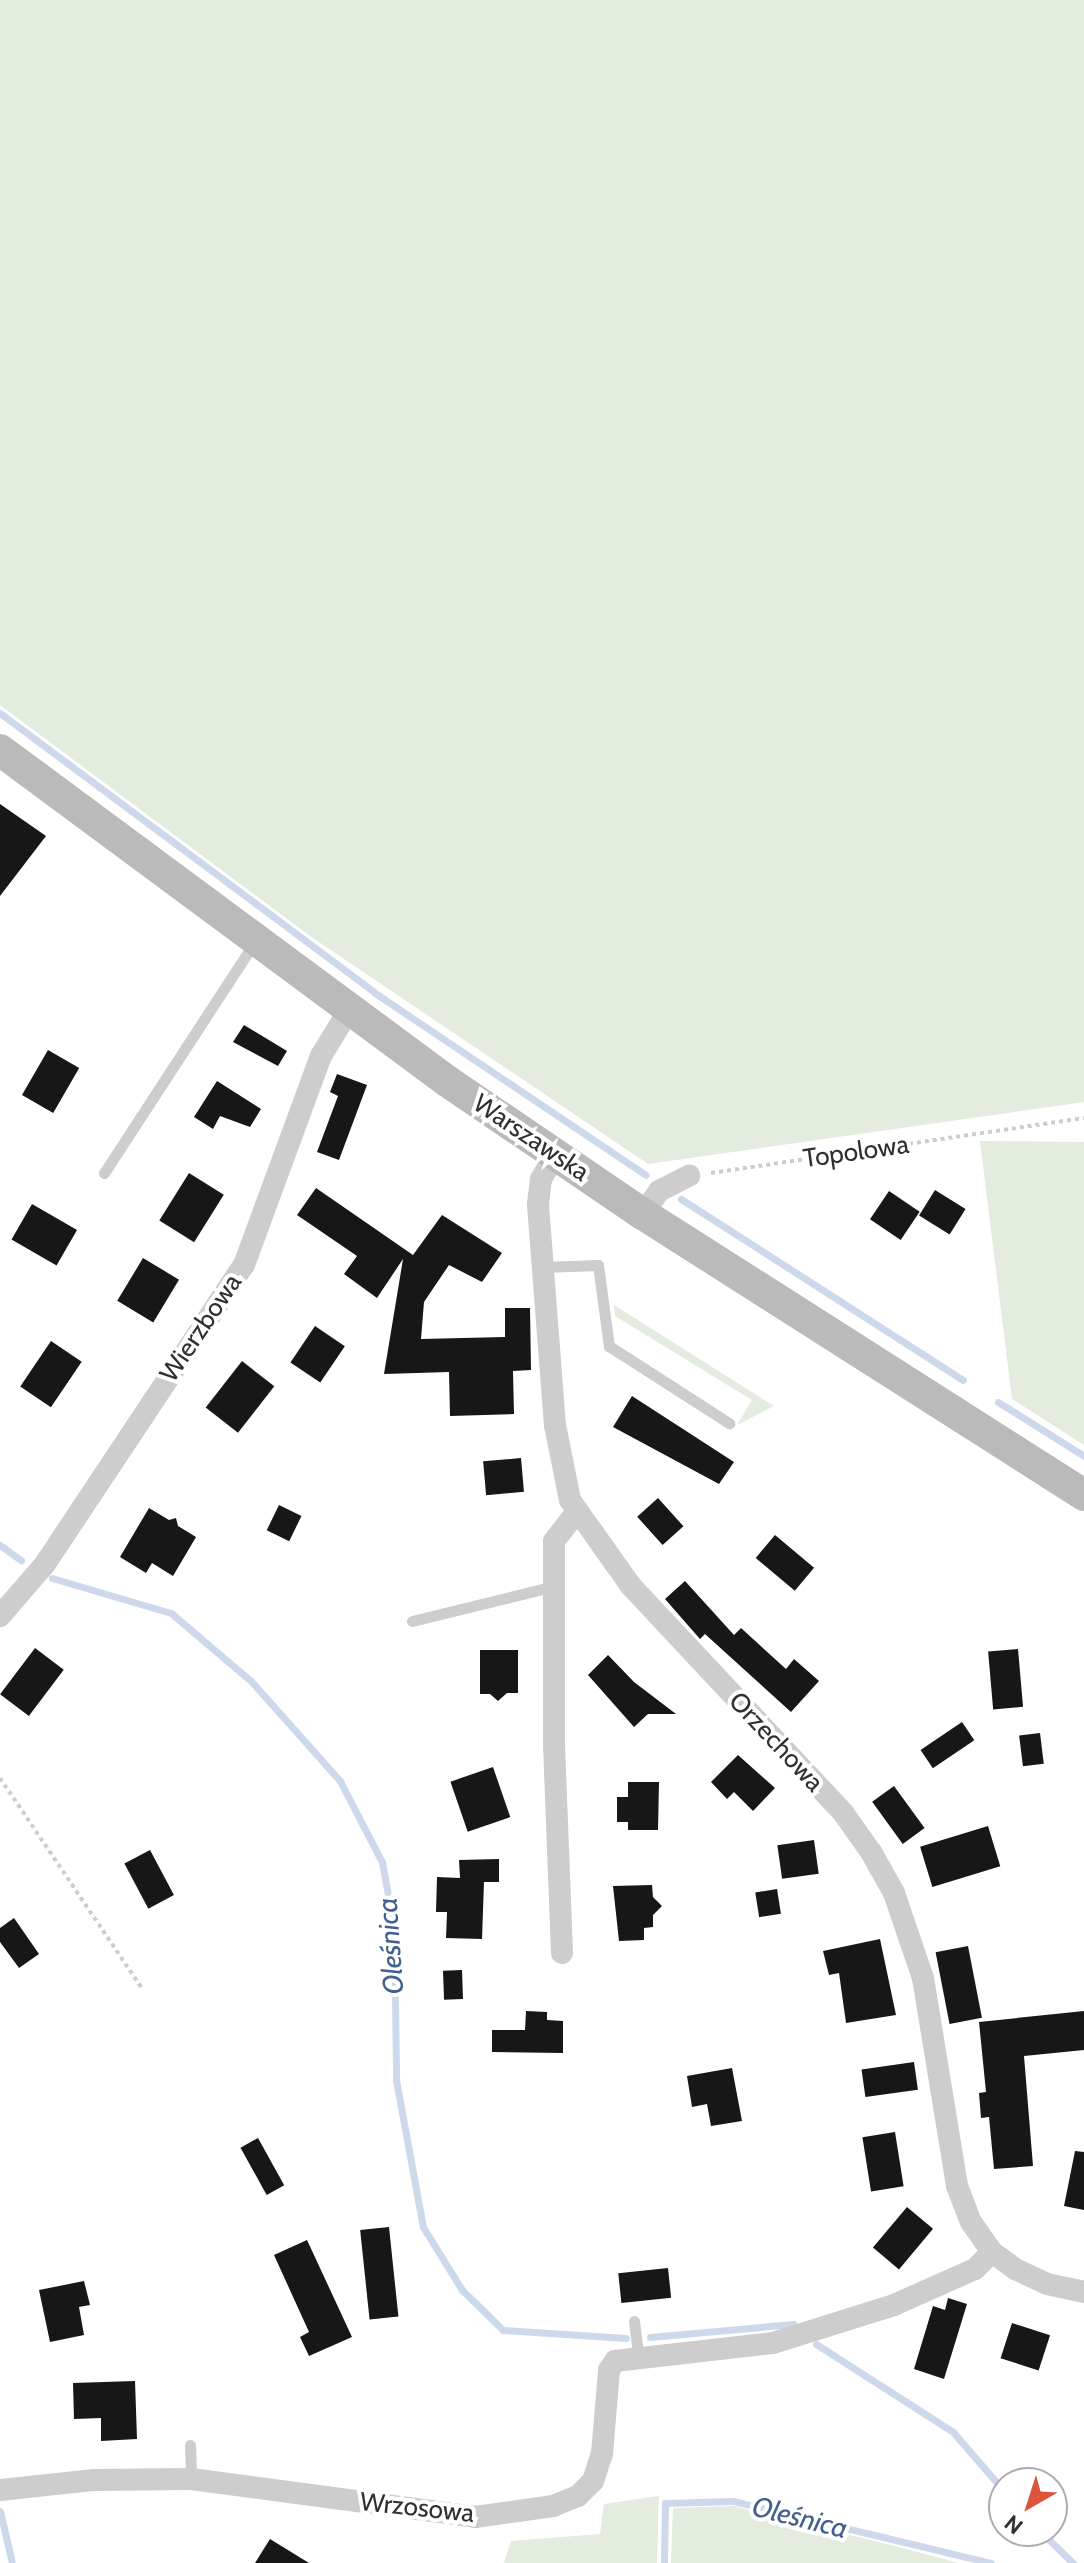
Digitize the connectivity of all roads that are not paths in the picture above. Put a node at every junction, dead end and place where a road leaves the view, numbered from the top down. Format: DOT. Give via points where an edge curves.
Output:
graph roads {
  1 [pos="0,750"];
  2 [pos="255,940"];
  3 [pos="349,1010"];
  4 [pos="555,1155"];
  5 [pos="104,1173"];
  6 [pos="689,1176"];
  7 [pos="643,1214"];
  8 [pos="543,1267"];
  9 [pos="729,1423"];
  10 [pos="1084,1495"];
  11 [pos="577,1512"];
  12 [pos="554,1586"];
  13 [pos="0,1616"];
  14 [pos="412,1621"];
  15 [pos="562,1953"];
  16 [pos="992,2252"];
  17 [pos="1084,2292"];
  18 [pos="634,2321"];
  19 [pos="639,2360"];
  20 [pos="190,2445"];
  21 [pos="191,2479"];
  22 [pos="0,2490"];
  1 -- 2 [label="main road, Warszawska"];
  2 -- 3 [label="main road, Warszawska"];
  2 -- 5 [label="lane"];
  3 -- 4 [label="main road, Warszawska"];
  3 -- 13 [label="street, Wierzbowa" via="321,1056 244,1265 45,1564"];
  4 -- 7 [label="main road, Warszawska"];
  4 -- 8 [label="street, Orzechowa" via="539,1190"];
  6 -- 7 [label="street" via="659,1191"];
  7 -- 10 [label="main road, Warszawska"];
  8 -- 9 [label="lane" via="598,1265 609,1346"];
  8 -- 11 [label="street, Orzechowa" via="558,1448 565,1489"];
  11 -- 12 [label="street" via="556,1534"];
  11 -- 16 [label="street, Orzechowa" via="631,1586 844,1814 884,1872 923,1978 957,2186 971,2222"];
  12 -- 14 [label="lane"];
  12 -- 15 [label="street"];
  16 -- 17 [label="street, Orzechowa" via="1031,2278"];
  16 -- 19 [label="street, Wrzosowa" via="975,2269 946,2282 758,2348"];
  18 -- 19 [label="lane"];
  19 -- 21 [label="street, Wrzosowa" via="615,2361 609,2370 602,2454 593,2481 578,2496 553,2506 475,2517"];
  20 -- 21 [label="lane"];
  21 -- 22 [label="street, Wrzosowa" via="94,2480"];
}
